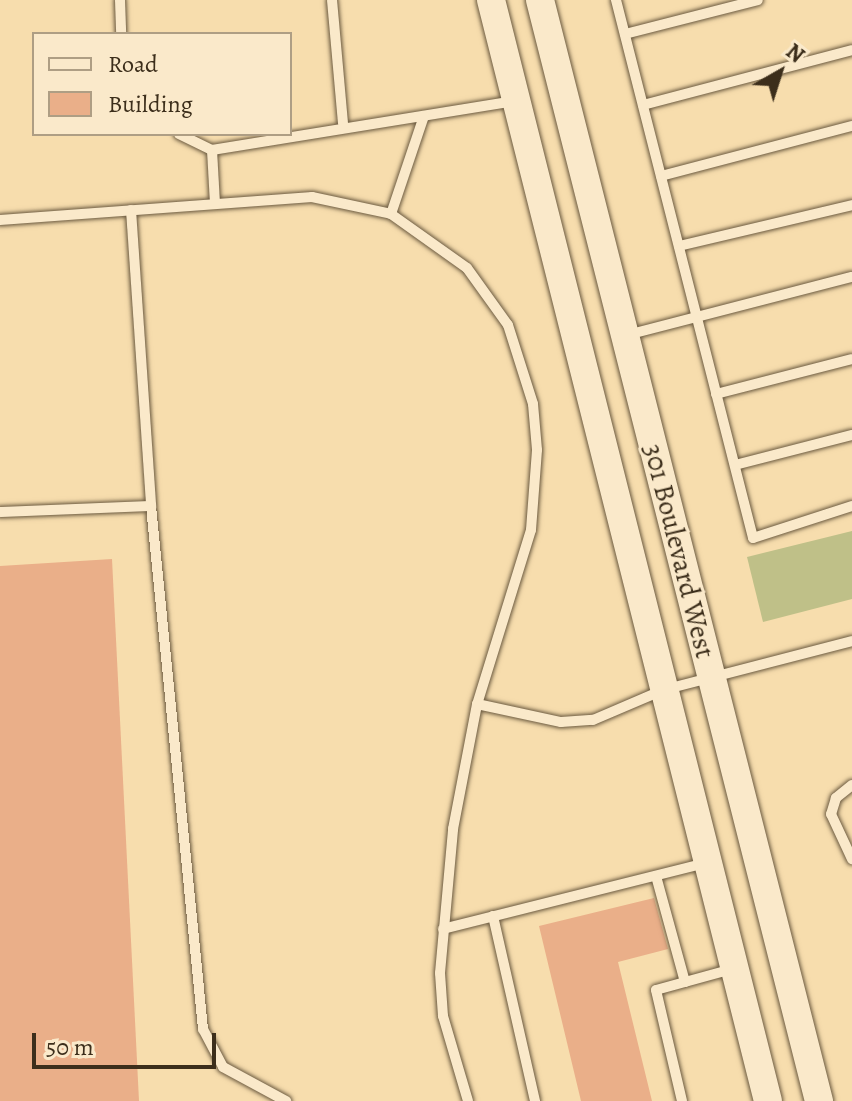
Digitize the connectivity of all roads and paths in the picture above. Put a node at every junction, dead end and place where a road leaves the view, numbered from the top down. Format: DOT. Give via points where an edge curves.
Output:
graph roads {
  1 [pos="120,0"];
  2 [pos="332,0"];
  3 [pos="491,0"];
  4 [pos="540,0"];
  5 [pos="616,0"];
  6 [pos="758,0"];
  7 [pos="121,32"];
  8 [pos="625,34"];
  9 [pos="852,50"];
  10 [pos="515,101"];
  11 [pos="643,105"];
  12 [pos="424,116"];
  13 [pos="343,124"];
  14 [pos="852,126"];
  15 [pos="292,134"];
  16 [pos="183,136"];
  17 [pos="283,136"];
  18 [pos="212,150"];
  19 [pos="661,176"];
  20 [pos="215,203"];
  21 [pos="852,205"];
  22 [pos="131,210"];
  23 [pos="391,214"];
  24 [pos="0,220"];
  25 [pos="679,246"];
  26 [pos="852,277"];
  27 [pos="697,317"];
  28 [pos="625,336"];
  29 [pos="852,359"];
  30 [pos="716,394"];
  31 [pos="852,435"];
  32 [pos="735,465"];
  33 [pos="151,506"];
  34 [pos="852,506"];
  35 [pos="0,512"];
  36 [pos="852,641"];
  37 [pos="711,678"];
  38 [pos="663,690"];
  39 [pos="477,704"];
  40 [pos="852,785"];
  41 [pos="852,859"];
  42 [pos="707,862"];
  43 [pos="656,876"];
  44 [pos="493,916"];
  45 [pos="443,929"];
  46 [pos="734,969"];
  47 [pos="685,982"];
  48 [pos="286,1101"];
  49 [pos="468,1101"];
  50 [pos="535,1101"];
  51 [pos="682,1101"];
  52 [pos="768,1101"];
  53 [pos="819,1101"];
  1 -- 7 [label="lane"];
  2 -- 13 [label="lane"];
  3 -- 10 [label="main road, 301 Boulevard West"];
  4 -- 28 [label="main road, 301 Boulevard West"];
  5 -- 8 [label="lane"];
  6 -- 8 [label="lane"];
  8 -- 11 [label="lane"];
  9 -- 11 [label="lane"];
  10 -- 12 [label="lane"];
  10 -- 38 [label="main road, 301 Boulevard West"];
  11 -- 19 [label="lane"];
  12 -- 13 [label="lane"];
  12 -- 23 [label="lane"];
  13 -- 15 [label="lane"];
  14 -- 19 [label="lane"];
  16 -- 18 [label="lane"];
  17 -- 18 [label="lane"];
  18 -- 20 [label="lane"];
  19 -- 25 [label="lane"];
  20 -- 22 [label="lane"];
  20 -- 23 [label="lane" via="312,197"];
  21 -- 25 [label="lane"];
  22 -- 24 [label="lane"];
  22 -- 33 [label="lane"];
  23 -- 39 [label="lane" via="445,247 486,291 508,325 533,404 531,530"];
  25 -- 27 [label="lane"];
  26 -- 27 [label="lane"];
  27 -- 28 [label="lane"];
  27 -- 30 [label="lane"];
  28 -- 37 [label="main road, 301 Boulevard West"];
  29 -- 30 [label="lane"];
  30 -- 32 [label="lane"];
  31 -- 32 [label="lane"];
  32 -- 34 [label="lane" via="753,538"];
  33 -- 35 [label="lane"];
  33 -- 48 [label="lane" via="203,1029 223,1067"];
  36 -- 37 [label="lane"];
  37 -- 38 [label="lane"];
  37 -- 53 [label="main road, 301 Boulevard West"];
  38 -- 39 [label="lane" via="578,722"];
  38 -- 42 [label="main road, 301 Boulevard West"];
  39 -- 45 [label="lane"];
  40 -- 41 [label="lane" via="831,814"];
  42 -- 43 [label="lane"];
  42 -- 46 [label="main road, 301 Boulevard West"];
  43 -- 44 [label="lane"];
  43 -- 47 [label="lane"];
  44 -- 45 [label="lane"];
  44 -- 50 [label="lane"];
  45 -- 49 [label="lane" via="443,1016"];
  46 -- 47 [label="lane"];
  46 -- 52 [label="main road, 301 Boulevard West"];
  47 -- 51 [label="lane" via="656,990"];
}
